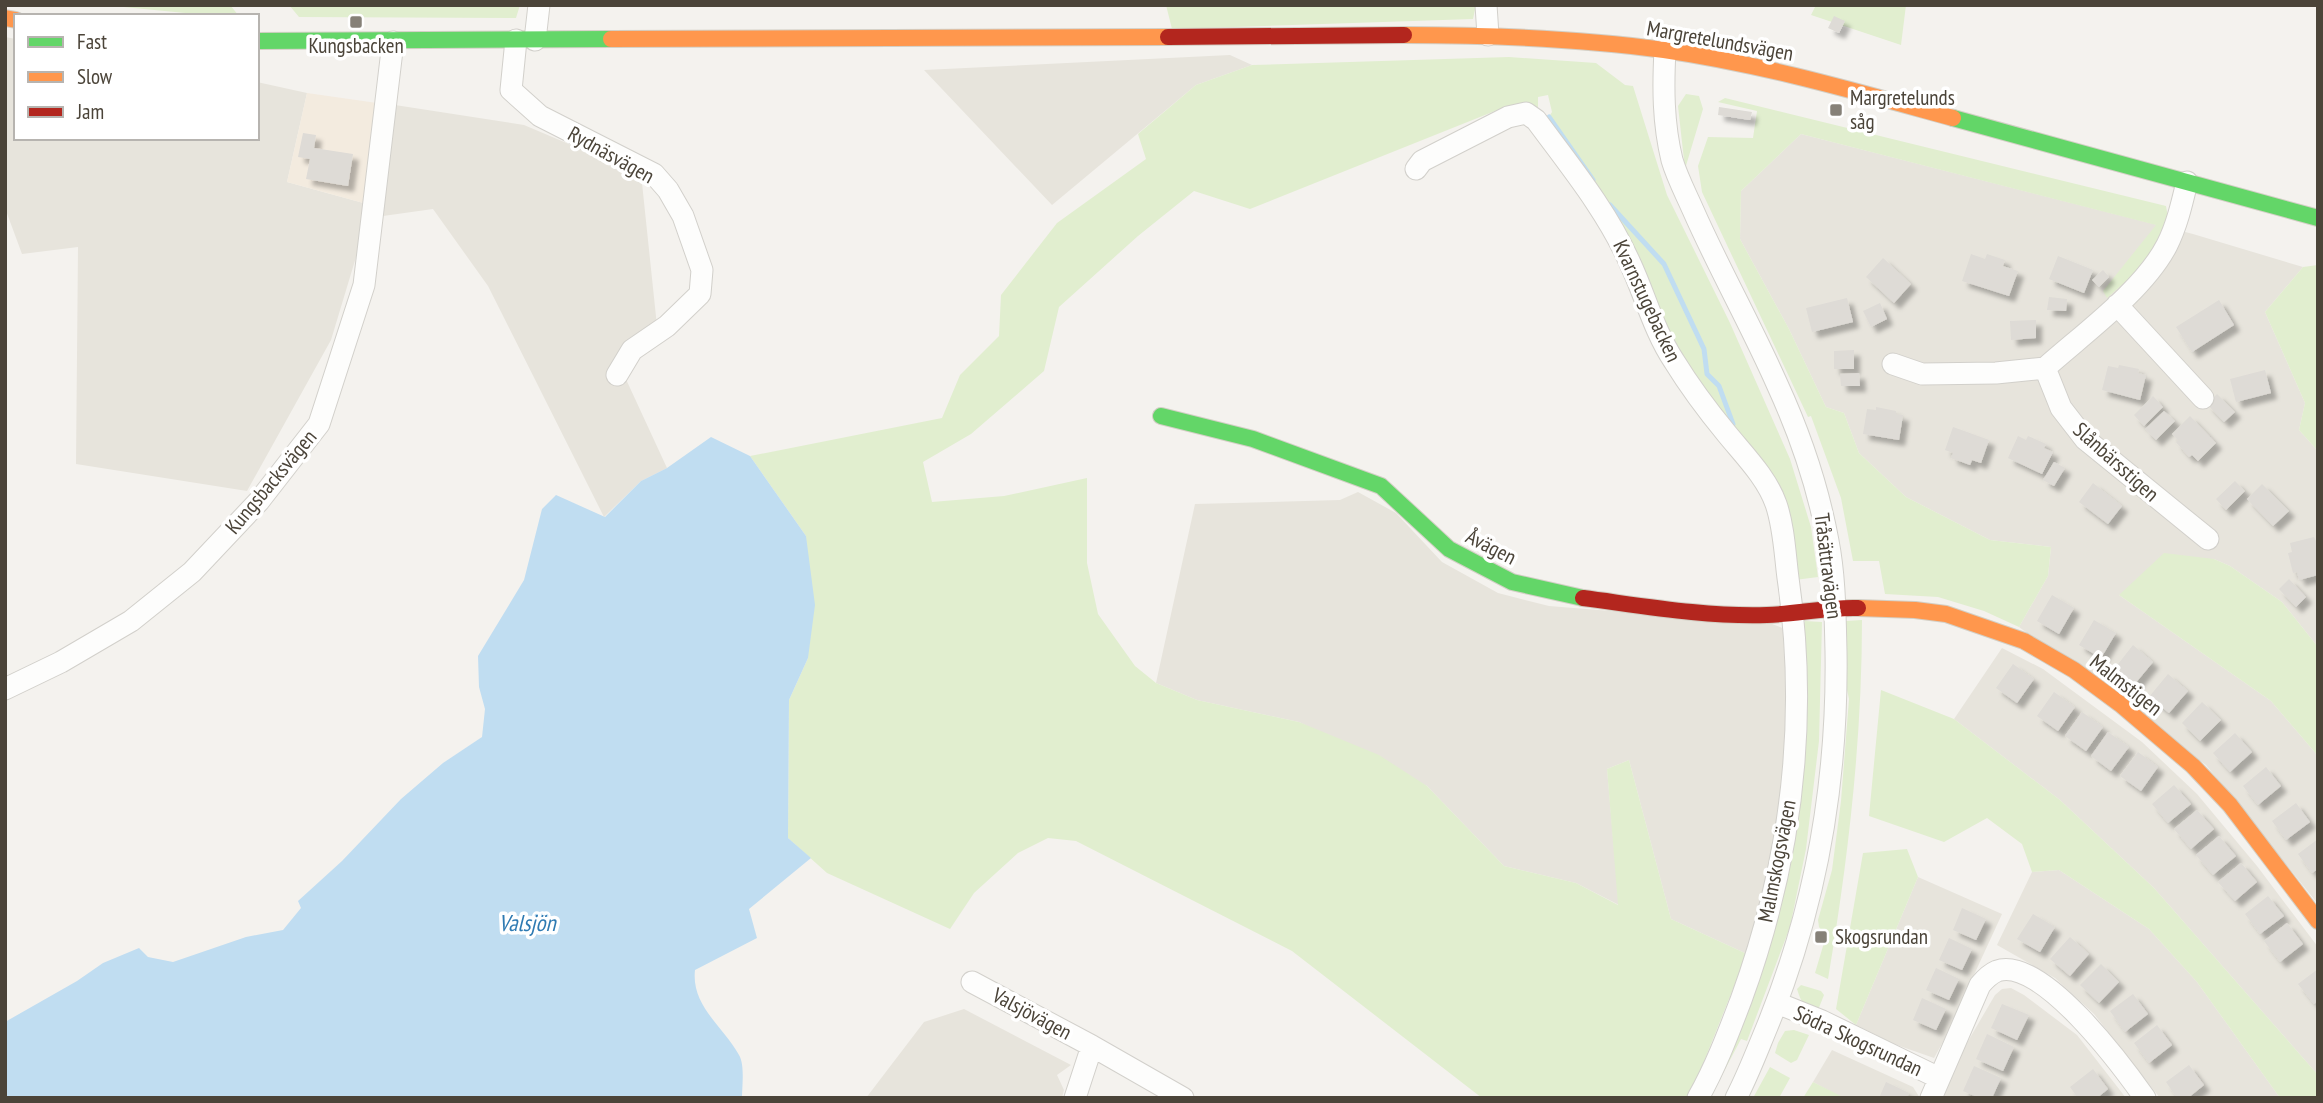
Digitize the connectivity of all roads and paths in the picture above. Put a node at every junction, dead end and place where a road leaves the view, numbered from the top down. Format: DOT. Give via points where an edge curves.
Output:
graph roads {
  1 [pos="539,5"];
  2 [pos="1486,5"];
  3 [pos="1488,35"];
  4 [pos="526,40"];
  5 [pos="259,41"];
  6 [pos="393,42"];
  7 [pos="1665,50"];
  8 [pos="1416,169"];
  9 [pos="2186,183"];
  10 [pos="2318,218"];
  11 [pos="2117,305"];
  12 [pos="1893,364"];
  13 [pos="2045,368"];
  14 [pos="617,375"];
  15 [pos="2203,398"];
  16 [pos="1161,416"];
  17 [pos="2208,539"];
  18 [pos="1835,607"];
  19 [pos="1793,612"];
  20 [pos="5,689"];
  21 [pos="2318,921"];
  22 [pos="972,982"];
  23 [pos="1777,1003"];
  24 [pos="1092,1045"];
  25 [pos="1935,1088"];
  26 [pos="1074,1098"];
  27 [pos="1183,1098"];
  28 [pos="1698,1098"];
  29 [pos="1736,1098"];
  30 [pos="2146,1098"];
  1 -- 4 [label="street"];
  2 -- 3 [label="street"];
  3 -- 4 [label="street, Margretelundsvägen"];
  3 -- 7 [label="street, Margretelundsvägen"];
  4 -- 6 [label="street, Margretelundsvägen"];
  4 -- 14 [label="street, Rydnäsvägen" via="511,90 540,116 654,174 683,216 702,270 700,294 667,326 632,350"];
  5 -- 6 [label="street, Margretelundsvägen"];
  6 -- 20 [label="street, Kungsbacksvägen" via="365,285 319,424 260,501 192,572 131,621"];
  7 -- 9 [label="street, Margretelundsvägen" via="1851,90"];
  7 -- 18 [label="street, Tråsättravägen" via="1665,123 1673,162 1794,424 1829,543"];
  8 -- 19 [label="street, Kvarnstugebacken" via="1422,161 1508,117 1526,113 1536,120 1613,229 1672,358 1772,494"];
  9 -- 10 [label="street, Margretelundsvägen"];
  9 -- 11 [label="street" via="2167,244"];
  11 -- 13 [label="street"];
  11 -- 15 [label="street"];
  12 -- 13 [label="street" via="1923,374"];
  13 -- 17 [label="street, Slånbärsstigen" via="2061,408 2085,439"];
  16 -- 19 [label="street, Åvägen" via="1253,439 1381,486 1449,549 1512,582 1573,597 1697,612"];
  18 -- 19 [label="street, Åvägen"];
  18 -- 21 [label="street, Malmstigen" via="1946,614 2024,641 2074,670 2193,766 2230,805"];
  18 -- 23 [label="street, Tråsättravägen" via="1832,777 1818,861 1798,943"];
  19 -- 28 [label="street, Malmskogsvägen" via="1797,737 1786,838 1761,943 1716,1066"];
  22 -- 24 [label="street, Valsjövägen"];
  23 -- 25 [label="street, Södra Skogsrundan" via="1822,1021"];
  23 -- 29 [label="street, Tråsättravägen"];
  24 -- 26 [label="street, Valsjövägen"];
  24 -- 27 [label="street, Valsjövägen"];
  25 -- 30 [label="street, Södra Skogsrundan" via="1980,985 1999,970 2008,970 2041,983 2068,1006"];
}
